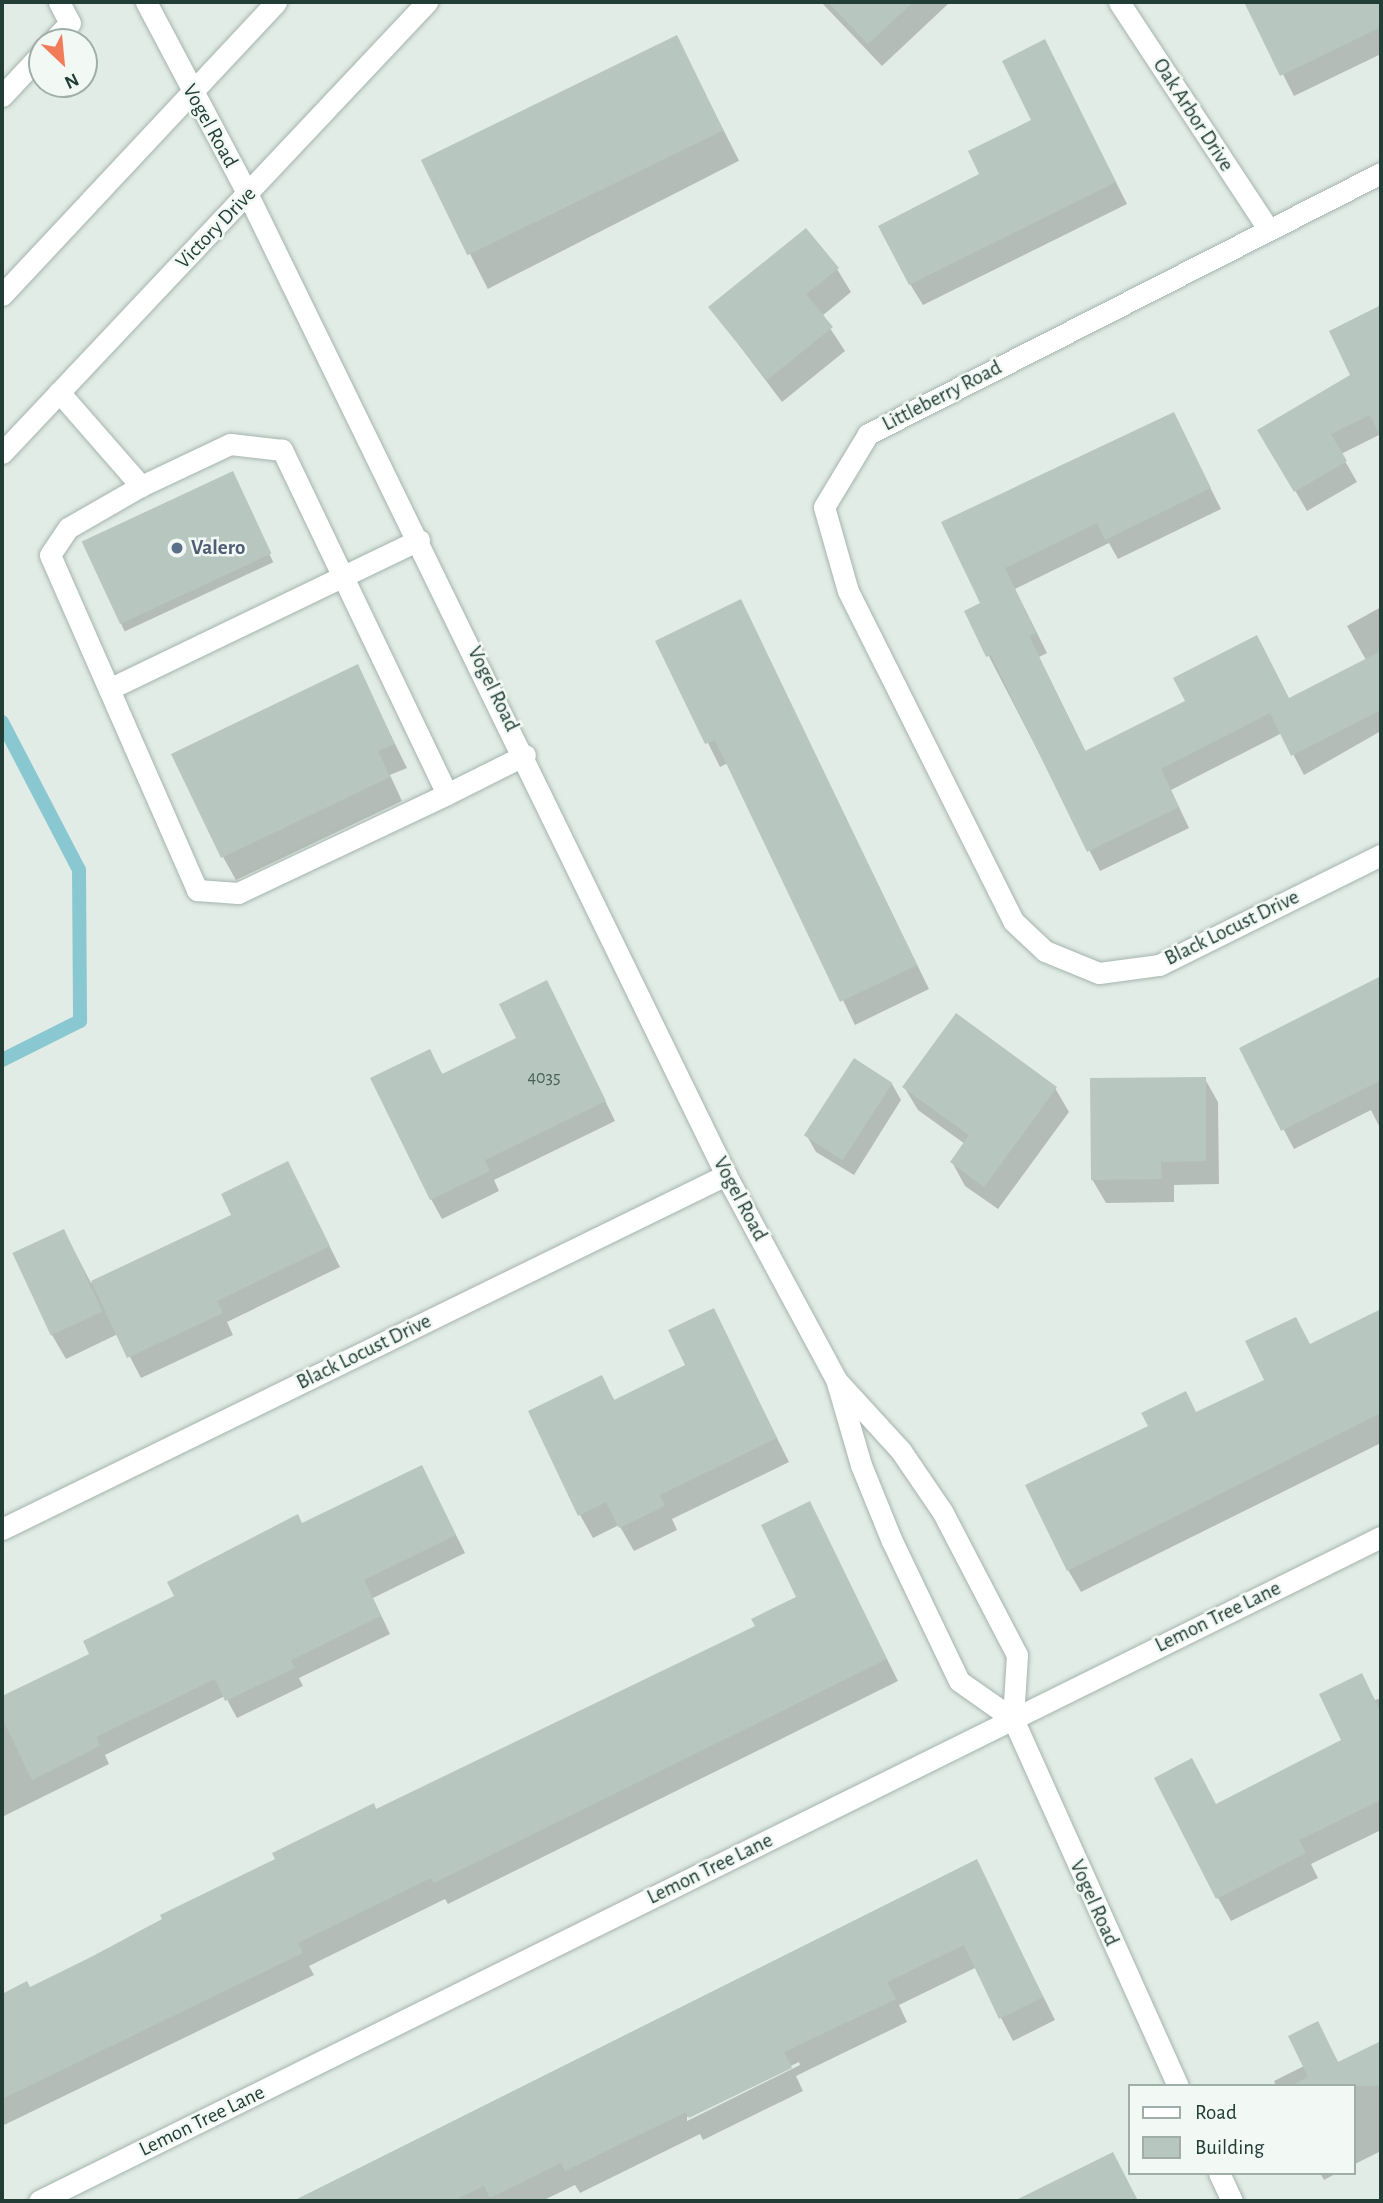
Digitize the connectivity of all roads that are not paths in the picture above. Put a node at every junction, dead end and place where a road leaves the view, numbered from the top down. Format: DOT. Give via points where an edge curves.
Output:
graph roads {
  1 [pos="59,2"];
  2 [pos="146,2"];
  3 [pos="276,2"];
  4 [pos="427,2"];
  5 [pos="1119,2"];
  6 [pos="65,28"];
  7 [pos="28,68"];
  8 [pos="191,94"];
  9 [pos="2,96"];
  10 [pos="1381,173"];
  11 [pos="248,195"];
  12 [pos="1267,228"];
  13 [pos="2,295"];
  14 [pos="59,392"];
  15 [pos="2,453"];
  16 [pos="141,486"];
  17 [pos="419,540"];
  18 [pos="343,577"];
  19 [pos="109,689"];
  20 [pos="525,755"];
  21 [pos="447,794"];
  22 [pos="1381,855"];
  23 [pos="1077,964"];
  24 [pos="726,1175"];
  25 [pos="835,1379"];
  26 [pos="2,1529"];
  27 [pos="1381,1537"];
  28 [pos="1013,1719"];
  29 [pos="1177,2084"];
  30 [pos="1220,2175"];
  31 [pos="39,2201"];
  32 [pos="1232,2201"];
  1 -- 6 [label="street" via="70,23"];
  2 -- 8 [label="street, Vogel Road"];
  3 -- 8 [label="street"];
  4 -- 11 [label="street, Victory Drive"];
  5 -- 12 [label="street, Oak Arbor Drive"];
  7 -- 9 [label="street"];
  8 -- 11 [label="street, Vogel Road"];
  8 -- 13 [label="street"];
  10 -- 12 [label="street, Littleberry Road"];
  11 -- 14 [label="street, Victory Drive"];
  11 -- 17 [label="street, Vogel Road"];
  12 -- 23 [label="street, Littleberry Road" via="867,435 824,507 848,591 1013,921 1045,951"];
  14 -- 15 [label="street, Victory Drive"];
  14 -- 16 [label="street"];
  16 -- 18 [label="street" via="230,444 282,450"];
  16 -- 19 [label="street" via="68,528 50,555"];
  17 -- 18 [label="street"];
  17 -- 20 [label="street, Vogel Road"];
  18 -- 19 [label="street"];
  18 -- 21 [label="street"];
  19 -- 21 [label="street" via="197,890 238,893"];
  20 -- 21 [label="street"];
  20 -- 24 [label="street, Vogel Road"];
  22 -- 23 [label="street, Black Locust Drive" via="1159,965 1099,973"];
  24 -- 25 [label="street, Vogel Road"];
  24 -- 26 [label="street, Black Locust Drive"];
  25 -- 28 [label="street, Vogel Road" via="861,1465 891,1539 959,1681"];
  25 -- 28 [label="street, Vogel Road" via="901,1451 942,1511 1017,1655"];
  27 -- 28 [label="street, Lemon Tree Lane"];
  28 -- 29 [label="street, Vogel Road"];
  28 -- 31 [label="street, Lemon Tree Lane"];
  30 -- 32 [label="street"];
}
